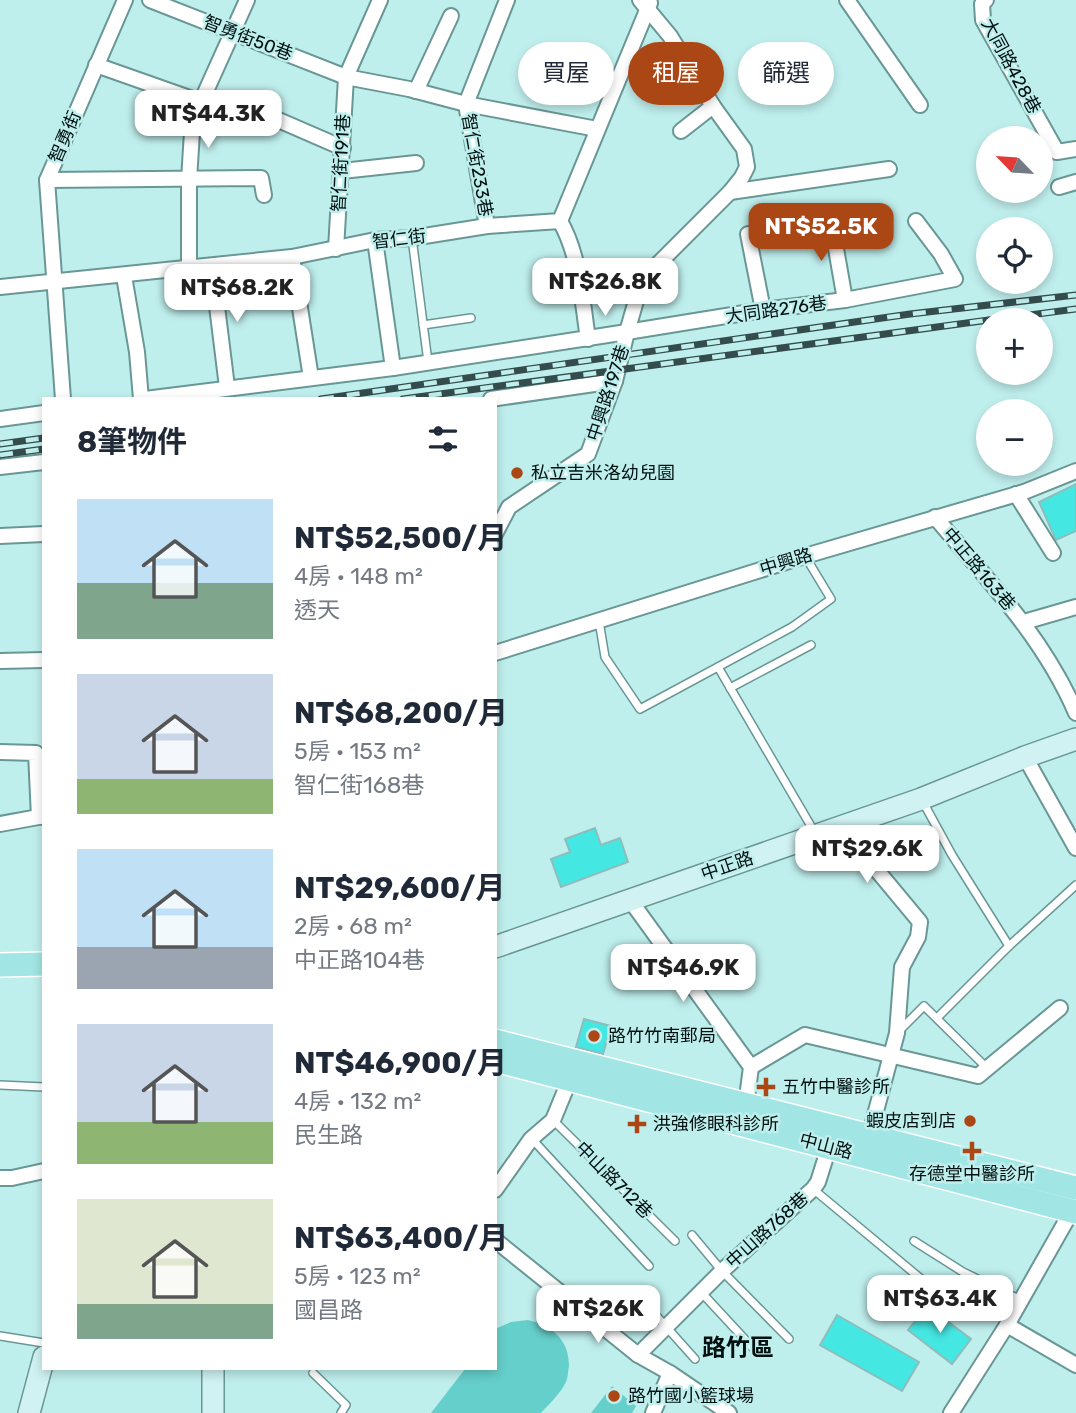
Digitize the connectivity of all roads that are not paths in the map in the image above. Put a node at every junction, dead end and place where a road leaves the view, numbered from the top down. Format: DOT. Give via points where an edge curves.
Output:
graph roads {
  1 [pos="125,0"];
  2 [pos="150,0"];
  3 [pos="247,0"];
  4 [pos="380,0"];
  5 [pos="507,0"];
  6 [pos="847,0"];
  7 [pos="986,0"];
  8 [pos="646,3"];
  9 [pos="451,16"];
  10 [pos="233,32"];
  11 [pos="96,65"];
  12 [pos="346,77"];
  13 [pos="416,91"];
  14 [pos="201,102"];
  15 [pos="466,104"];
  16 [pos="920,105"];
  17 [pos="713,106"];
  18 [pos="253,109"];
  19 [pos="597,129"];
  20 [pos="681,131"];
  21 [pos="343,148"];
  22 [pos="1076,149"];
  23 [pos="416,163"];
  24 [pos="889,169"];
  25 [pos="342,171"];
  26 [pos="47,180"];
  27 [pos="189,180"];
  28 [pos="1076,182"];
  29 [pos="1059,187"];
  30 [pos="730,192"];
  31 [pos="264,195"];
  32 [pos="831,220"];
  33 [pos="561,221"];
  34 [pos="916,221"];
  35 [pos="488,226"];
  36 [pos="748,234"];
  37 [pos="412,238"];
  38 [pos="374,240"];
  39 [pos="336,249"];
  40 [pos="292,257"];
  41 [pos="212,266"];
  42 [pos="189,268"];
  43 [pos="124,276"];
  44 [pos="54,283"];
  45 [pos="0,287"];
  46 [pos="845,300"];
  47 [pos="763,310"];
  48 [pos="471,318"];
  49 [pos="423,325"];
  50 [pos="627,332"];
  51 [pos="588,339"];
  52 [pos="428,362"];
  53 [pos="393,368"];
  54 [pos="311,377"];
  55 [pos="615,381"];
  56 [pos="227,387"];
  57 [pos="63,397"];
  58 [pos="143,397"];
  59 [pos="157,397"];
  60 [pos="497,398"];
  61 [pos="42,414"];
  62 [pos="0,419"];
  63 [pos="42,462"];
  64 [pos="0,467"];
  65 [pos="1076,471"];
  66 [pos="1016,495"];
  67 [pos="935,517"];
  68 [pos="497,530"];
  69 [pos="42,534"];
  70 [pos="0,536"];
  71 [pos="1053,553"];
  72 [pos="805,556"];
  73 [pos="1076,607"];
  74 [pos="599,621"];
  75 [pos="1024,622"];
  76 [pos="811,645"];
  77 [pos="497,652"];
  78 [pos="42,660"];
  79 [pos="0,662"];
  80 [pos="718,667"];
  81 [pos="730,688"];
  82 [pos="1076,713"];
  83 [pos="1076,739"];
  84 [pos="0,752"];
  85 [pos="1025,757"];
  86 [pos="921,799"];
  87 [pos="41,817"];
  88 [pos="0,824"];
  89 [pos="841,827"];
  90 [pos="817,835"];
  91 [pos="1076,848"];
  92 [pos="1076,885"];
  93 [pos="630,900"];
  94 [pos="497,946"];
  95 [pos="1009,946"];
  96 [pos="42,964"];
  97 [pos="0,965"];
  98 [pos="42,977"];
  99 [pos="0,978"];
  100 [pos="1060,1008"];
  101 [pos="937,1018"];
  102 [pos="897,1032"];
  103 [pos="497,1042"];
  104 [pos="890,1056"];
  105 [pos="497,1060"];
  106 [pos="751,1068"];
  107 [pos="987,1068"];
  108 [pos="572,1071"];
  109 [pos="0,1086"];
  110 [pos="42,1087"];
  111 [pos="746,1105"];
  112 [pos="553,1120"];
  113 [pos="869,1137"];
  114 [pos="531,1139"];
  115 [pos="830,1147"];
  116 [pos="42,1171"];
  117 [pos="0,1178"];
  118 [pos="497,1187"];
  119 [pos="1076,1188"];
  120 [pos="813,1189"];
  121 [pos="1075,1208"];
  122 [pos="692,1236"];
  123 [pos="676,1241"];
  124 [pos="914,1241"];
  125 [pos="497,1242"];
  126 [pos="649,1266"];
  127 [pos="722,1271"];
  128 [pos="932,1288"];
  129 [pos="701,1292"];
  130 [pos="636,1293"];
  131 [pos="1021,1300"];
  132 [pos="1007,1325"];
  133 [pos="667,1327"];
  134 [pos="0,1336"];
  135 [pos="789,1339"];
  136 [pos="42,1343"];
  137 [pos="752,1347"];
  138 [pos="638,1355"];
  139 [pos="695,1359"];
  140 [pos="42,1364"];
  141 [pos="1076,1365"];
  142 [pos="213,1370"];
  143 [pos="313,1373"];
  144 [pos="670,1373"];
  145 [pos="29,1413"];
  146 [pos="213,1413"];
  147 [pos="341,1413"];
  148 [pos="653,1413"];
  149 [pos="729,1413"];
  150 [pos="951,1413"];
  1 -- 11 [label="street, 智勇街"];
  2 -- 10 [label="street, 智勇街50巷"];
  3 -- 10 [label="street"];
  4 -- 12 [label="street"];
  5 -- 15 [label="street"];
  6 -- 16 [label="street"];
  7 -- 22 [label="street, 大同路428巷" via="982,4 984,20 1057,152"];
  8 -- 17 [label="street"];
  8 -- 19 [label="street"];
  9 -- 13 [label="street"];
  10 -- 12 [label="street, 智勇街50巷"];
  10 -- 14 [label="street"];
  11 -- 14 [label="street"];
  11 -- 26 [label="street, 智勇街"];
  12 -- 13 [label="street, 智勇街50巷"];
  12 -- 21 [label="street, 智仁街191巷"];
  13 -- 15 [label="street, 智勇街50巷"];
  14 -- 27 [label="street" via="192,132"];
  15 -- 19 [label="street, 智勇街50巷"];
  15 -- 35 [label="street, 智仁街233巷"];
  17 -- 20 [label="street"];
  17 -- 30 [label="street" via="746,158 747,167"];
  18 -- 21 [label="street"];
  19 -- 33 [label="street"];
  21 -- 25 [label="street, 智仁街191巷"];
  23 -- 25 [label="street"];
  24 -- 30 [label="street"];
  25 -- 39 [label="street, 智仁街191巷"];
  26 -- 27 [label="street"];
  26 -- 44 [label="street, 智勇街"];
  27 -- 31 [label="street" via="261,178"];
  27 -- 42 [label="street"];
  28 -- 29 [label="street"];
  30 -- 50 [label="street" via="642,281"];
  32 -- 46 [label="street"];
  33 -- 35 [label="street, 智仁街"];
  33 -- 51 [label="street" via="576,261"];
  34 -- 46 [label="street, 大同路276巷" via="955,279"];
  35 -- 37 [label="street, 智仁街"];
  36 -- 47 [label="street"];
  37 -- 38 [label="street, 智仁街"];
  37 -- 49 [label="lane"];
  38 -- 39 [label="street, 智仁街"];
  38 -- 53 [label="street"];
  39 -- 40 [label="street, 智仁街"];
  40 -- 41 [label="street, 智仁街"];
  40 -- 54 [label="street"];
  41 -- 42 [label="street, 智仁街"];
  41 -- 56 [label="street"];
  42 -- 43 [label="street, 智仁街"];
  43 -- 44 [label="street, 智仁街"];
  43 -- 58 [label="street"];
  44 -- 45 [label="street, 智仁街"];
  44 -- 57 [label="street, 智勇街"];
  46 -- 47 [label="street, 大同路276巷"];
  47 -- 50 [label="street, 大同路276巷"];
  48 -- 49 [label="lane"];
  49 -- 52 [label="lane"];
  50 -- 51 [label="street, 大同路276巷"];
  50 -- 55 [label="street, 中興路197巷"];
  51 -- 52 [label="street, 大同路276巷"];
  52 -- 53 [label="street, 大同路276巷"];
  53 -- 54 [label="street, 大同路276巷"];
  54 -- 56 [label="street, 大同路276巷"];
  55 -- 60 [label="street"];
  55 -- 68 [label="street, 中興路197巷" via="588,454 509,507"];
  56 -- 59 [label="street, 大同路276巷"];
  61 -- 62 [label="street"];
  63 -- 64 [label="street"];
  65 -- 66 [label="street, 中興路"];
  66 -- 67 [label="street, 中興路"];
  66 -- 71 [label="street"];
  67 -- 72 [label="street, 中興路"];
  67 -- 75 [label="street, 中正路163巷"];
  69 -- 70 [label="street"];
  72 -- 74 [label="street, 中興路"];
  72 -- 80 [label="lane" via="831,599 792,627"];
  73 -- 75 [label="street, 中正路163巷"];
  74 -- 77 [label="street, 中興路"];
  74 -- 80 [label="lane" via="605,657 640,709"];
  75 -- 82 [label="street, 中正路163巷" via="1062,680"];
  76 -- 81 [label="lane"];
  78 -- 79 [label="street"];
  80 -- 81 [label="lane"];
  81 -- 90 [label="lane"];
  83 -- 85 [label="street, 中正路"];
  84 -- 87 [label="street" via="36,753"];
  85 -- 86 [label="street, 中正路"];
  85 -- 91 [label="street"];
  86 -- 89 [label="street, 中正路"];
  86 -- 95 [label="lane"];
  87 -- 88 [label="street"];
  89 -- 90 [label="street, 中正路"];
  89 -- 102 [label="street" via="920,922 918,937 902,967"];
  90 -- 93 [label="street, 中正路"];
  92 -- 95 [label="lane"];
  93 -- 94 [label="street, 中正路"];
  93 -- 106 [label="street"];
  95 -- 101 [label="lane"];
  96 -- 97 [label="main road"];
  98 -- 99 [label="main road"];
  100 -- 107 [label="street"];
  101 -- 102 [label="lane" via="923,1006"];
  101 -- 107 [label="lane"];
  102 -- 104 [label="street"];
  103 -- 108 [label="main road, 中山路"];
  104 -- 106 [label="street" via="805,1035"];
  104 -- 107 [label="street" via="978,1076"];
  104 -- 113 [label="street"];
  105 -- 108 [label="main road, 中山路"];
  106 -- 111 [label="street"];
  108 -- 111 [label="main road, 中山路"];
  108 -- 112 [label="street"];
  108 -- 115 [label="main road, 中山路"];
  109 -- 110 [label="lane"];
  111 -- 113 [label="main road, 中山路"];
  112 -- 114 [label="street"];
  112 -- 123 [label="lane, 中山路712巷"];
  113 -- 119 [label="main road, 中山路"];
  114 -- 118 [label="street"];
  114 -- 126 [label="lane"];
  115 -- 120 [label="street, 中山路768巷"];
  115 -- 121 [label="main road, 中山路"];
  116 -- 117 [label="street"];
  120 -- 127 [label="street, 中山路768巷"];
  120 -- 128 [label="lane, 中山路768巷"];
  121 -- 131 [label="street"];
  122 -- 127 [label="lane, 中山路768巷"];
  124 -- 131 [label="lane"];
  125 -- 138 [label="street"];
  127 -- 129 [label="street, 中山路768巷"];
  127 -- 135 [label="lane, 中山路768巷"];
  129 -- 133 [label="street, 中山路768巷"];
  129 -- 137 [label="lane"];
  130 -- 133 [label="lane"];
  131 -- 132 [label="street"];
  132 -- 141 [label="street"];
  132 -- 150 [label="street"];
  133 -- 138 [label="street, 中山路768巷"];
  133 -- 139 [label="lane"];
  134 -- 136 [label="lane"];
  138 -- 144 [label="street"];
  140 -- 145 [label="street"];
  142 -- 146 [label="street"];
  143 -- 147 [label="lane" via="346,1405"];
  144 -- 148 [label="street"];
  144 -- 149 [label="street"];
}
